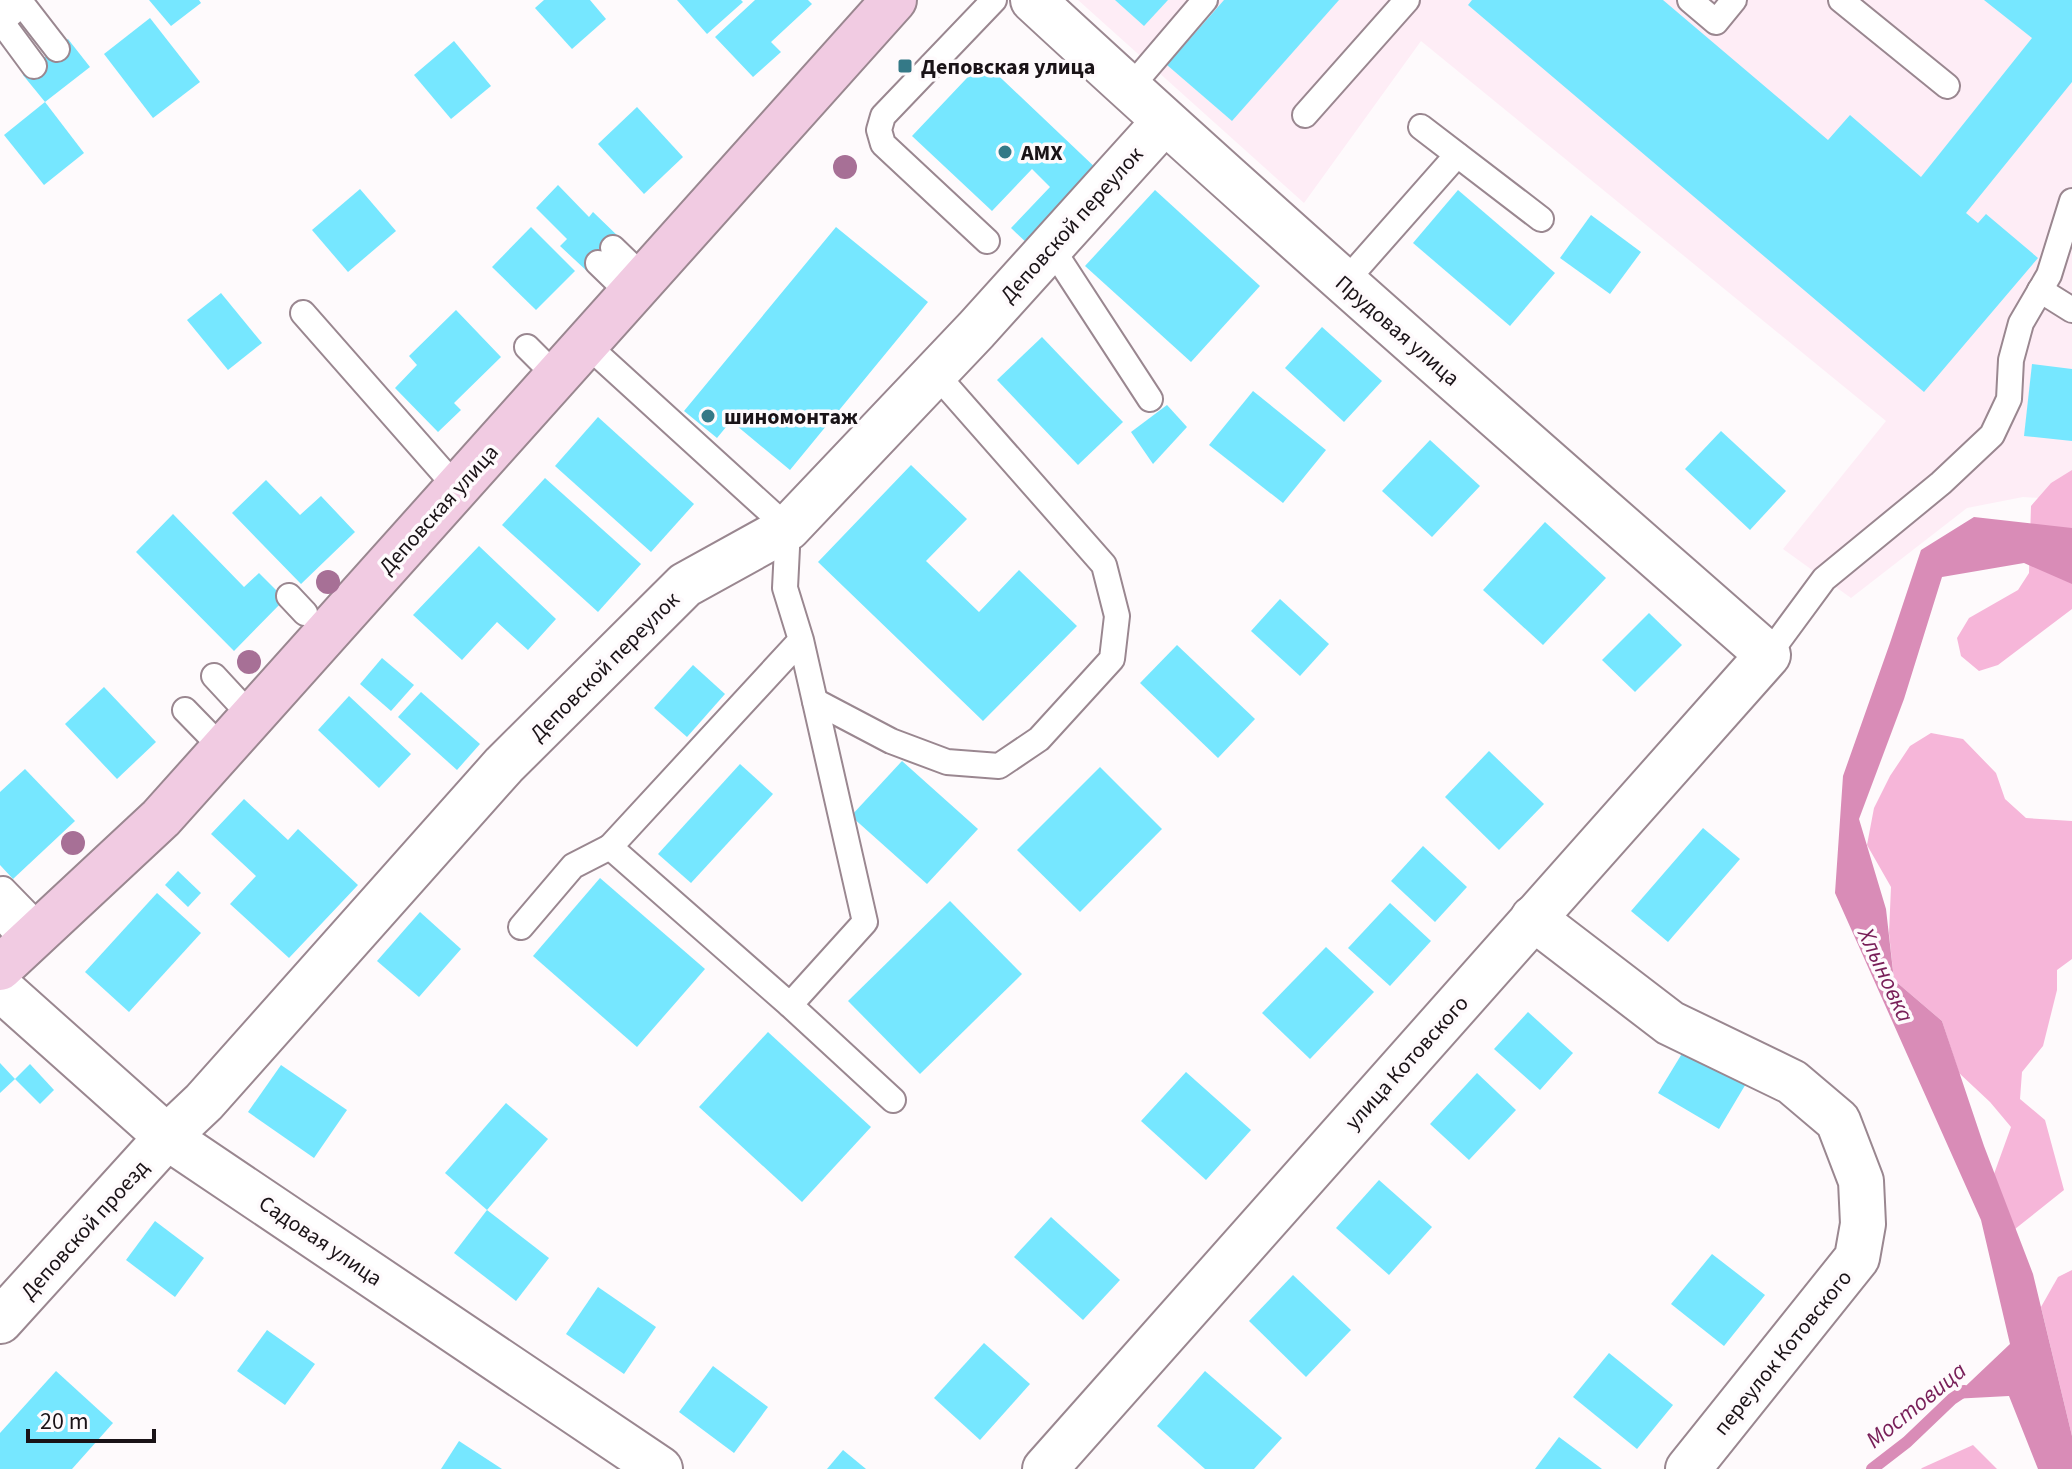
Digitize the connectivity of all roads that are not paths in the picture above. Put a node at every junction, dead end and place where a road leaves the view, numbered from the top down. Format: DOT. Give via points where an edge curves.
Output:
graph roads {
  1 [pos="11,0"];
  2 [pos="19,0"];
  3 [pos="994,0"];
  4 [pos="1033,0"];
  5 [pos="1205,0"];
  6 [pos="1407,0"];
  7 [pos="1690,0"];
  8 [pos="1734,0"];
  9 [pos="1841,0"];
  10 [pos="886,3"];
  11 [pos="0,10"];
  12 [pos="0,20"];
  13 [pos="57,49"];
  14 [pos="34,66"];
  15 [pos="1947,86"];
  16 [pos="1129,89"];
  17 [pos="1305,115"];
  18 [pos="1164,122"];
  19 [pos="1421,127"];
  20 [pos="1457,155"];
  21 [pos="2072,201"];
  22 [pos="1541,219"];
  23 [pos="987,241"];
  24 [pos="1051,247"];
  25 [pos="606,256"];
  26 [pos="1344,283"];
  27 [pos="638,287"];
  28 [pos="2040,290"];
  29 [pos="2072,310"];
  30 [pos="303,313"];
  31 [pos="586,344"];
  32 [pos="935,373"];
  33 [pos="1150,399"];
  34 [pos="457,488"];
  35 [pos="788,528"];
  36 [pos="801,640"];
  37 [pos="1768,655"];
  38 [pos="214,676"];
  39 [pos="815,701"];
  40 [pos="185,710"];
  41 [pos="252,717"];
  42 [pos="223,749"];
  43 [pos="610,847"];
  44 [pos="3,889"];
  45 [pos="1533,918"];
  46 [pos="521,927"];
  47 [pos="17,939"];
  48 [pos="0,988"];
  49 [pos="790,1005"];
  50 [pos="893,1100"];
  51 [pos="167,1137"];
  52 [pos="0,1321"];
  53 [pos="660,1469"];
  54 [pos="1045,1469"];
  55 [pos="1688,1469"];
  1 -- 11 [label="street"];
  2 -- 13 [label="lane"];
  3 -- 23 [label="lane" via="883,116 879,130 883,144"];
  4 -- 16 [label="street, Прудовая улица"];
  5 -- 16 [label="lane"];
  6 -- 17 [label="lane"];
  7 -- 8 [label="lane" via="1716,22"];
  9 -- 15 [label="lane"];
  10 -- 27 [label="main road, Деповская улица"];
  12 -- 14 [label="lane"];
  16 -- 18 [label="street, Прудовая улица"];
  18 -- 24 [label="street, Деповской переулок"];
  18 -- 26 [label="street, Прудовая улица"];
  19 -- 20 [label="lane"];
  20 -- 22 [label="lane"];
  20 -- 26 [label="lane"];
  21 -- 28 [label="lane"];
  24 -- 32 [label="street, Деповской переулок"];
  24 -- 33 [label="lane"];
  25 -- 27 [label="lane"];
  26 -- 37 [label="street, Прудовая улица"];
  27 -- 31 [label="main road, Деповская улица"];
  28 -- 29 [label="lane"];
  28 -- 37 [label="lane" via="2021,323 2011,360 2009,399 1992,435 1824,579"];
  30 -- 34 [label="lane"];
  31 -- 34 [label="main road, Деповская улица" via="542,362"];
  31 -- 35 [label="lane"];
  32 -- 35 [label="street, Деповской переулок"];
  32 -- 39 [label="lane" via="1104,565 1117,616 1112,659 1039,739 999,766 947,762 891,741"];
  34 -- 41 [label="main road, Деповская улица"];
  35 -- 36 [label="lane" via="785,588"];
  35 -- 51 [label="street, Деповской переулок" via="685,585 504,765"];
  36 -- 39 [label="lane"];
  36 -- 43 [label="lane"];
  37 -- 45 [label="street, улица Котовского"];
  38 -- 41 [label="lane"];
  39 -- 49 [label="lane" via="865,922"];
  40 -- 42 [label="lane"];
  41 -- 42 [label="main road, Деповская улица"];
  42 -- 47 [label="main road, Деповская улица" via="161,818"];
  43 -- 46 [label="lane" via="573,866"];
  43 -- 49 [label="lane"];
  44 -- 47 [label="lane"];
  45 -- 54 [label="street, улица Котовского"];
  45 -- 55 [label="street, переулок Котовского" via="1670,1023 1792,1082 1838,1121 1861,1181 1863,1224 1857,1258"];
  48 -- 51 [label="street, Садовая улица"];
  49 -- 50 [label="lane"];
  51 -- 52 [label="street, Деповской проезд"];
  51 -- 53 [label="street, Садовая улица"];
}
